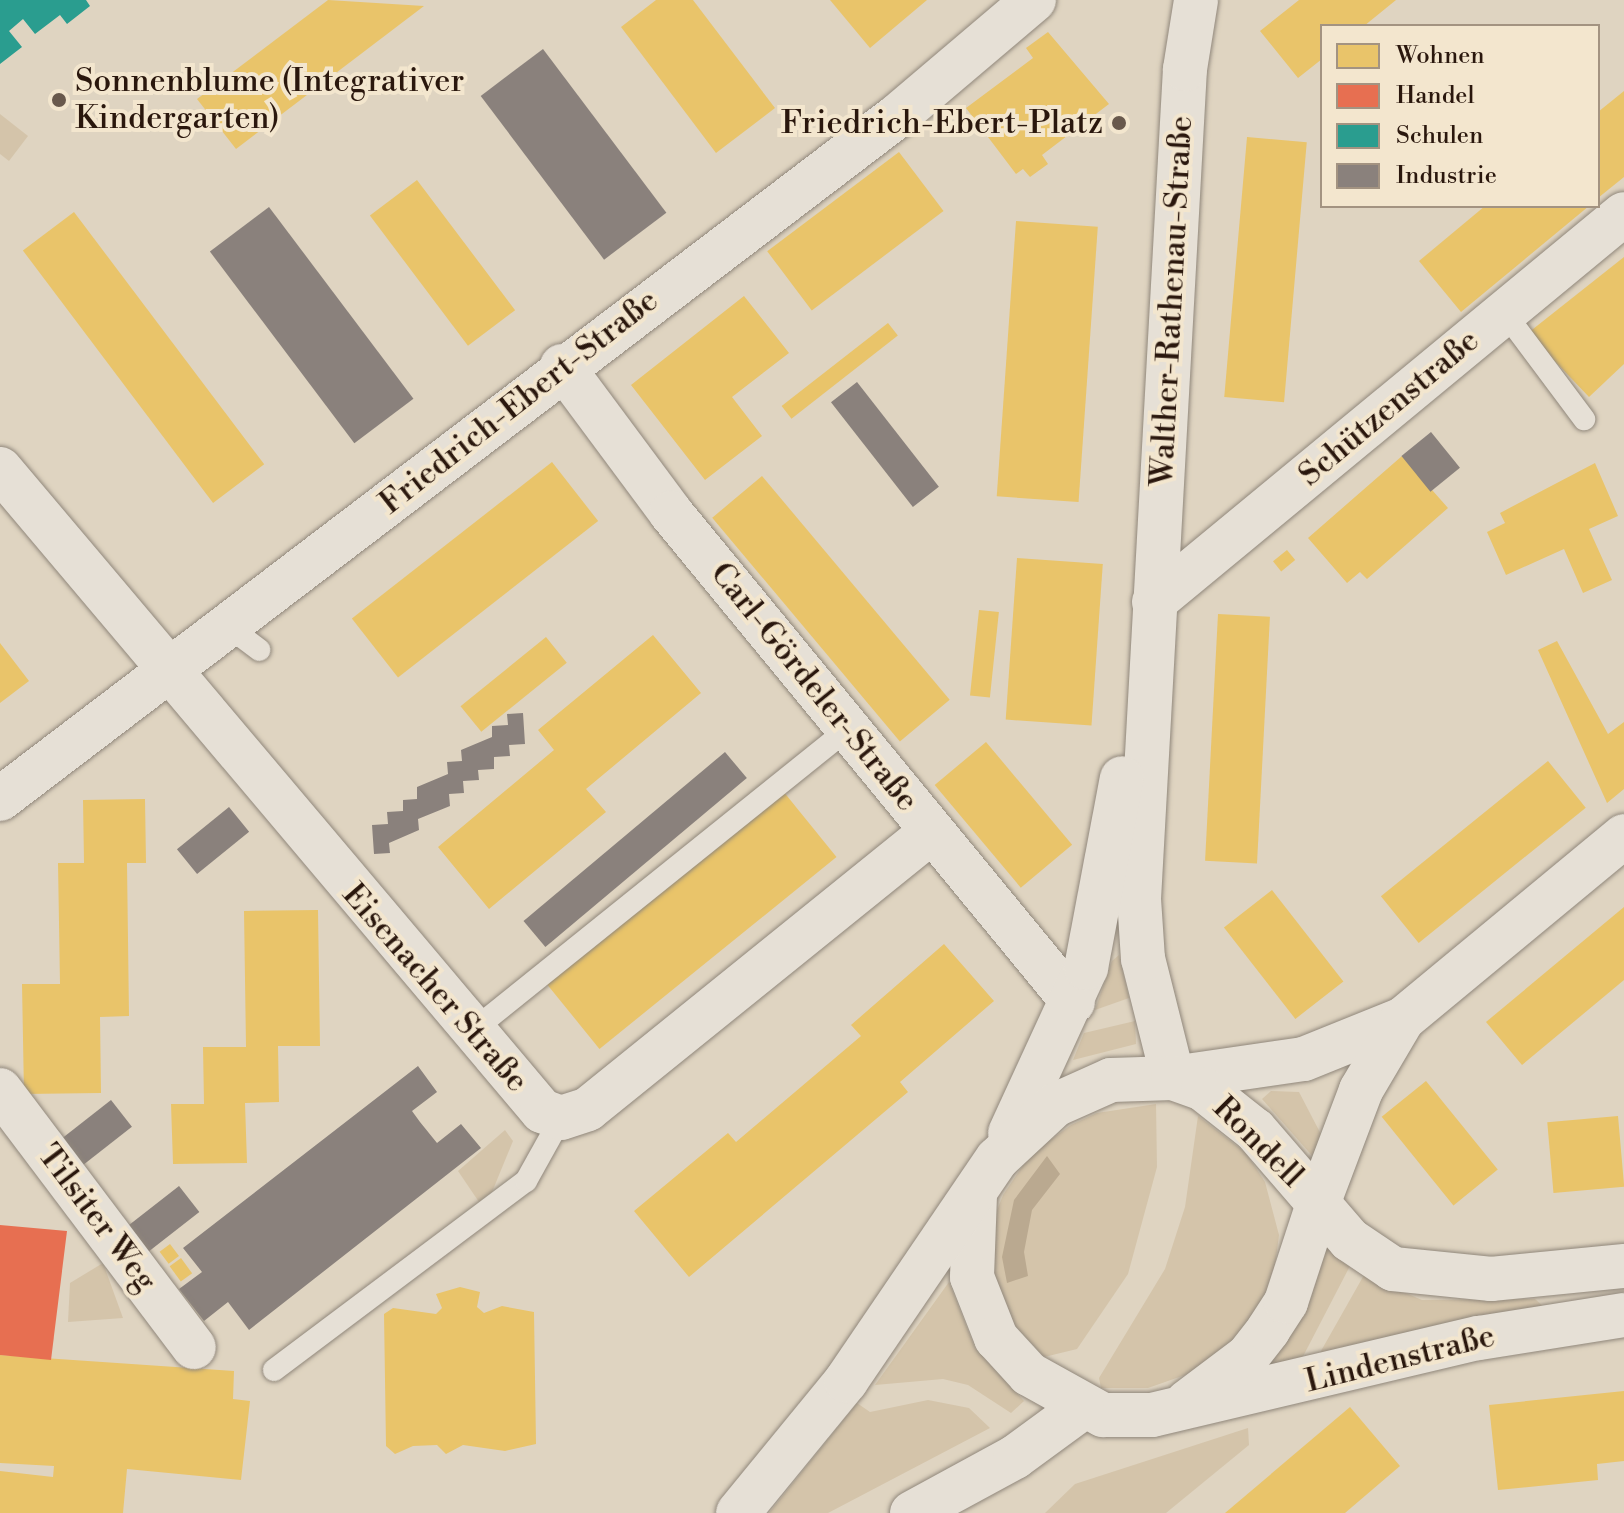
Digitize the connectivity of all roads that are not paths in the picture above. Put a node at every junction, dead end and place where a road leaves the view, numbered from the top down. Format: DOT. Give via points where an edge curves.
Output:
graph roads {
  1 [pos="1034,0"];
  2 [pos="1196,0"];
  3 [pos="1624,214"];
  4 [pos="1504,312"];
  5 [pos="562,366"];
  6 [pos="1584,419"];
  7 [pos="0,469"];
  8 [pos="1154,602"];
  9 [pos="170,670"];
  10 [pos="846,730"];
  11 [pos="0,799"];
  12 [pos="932,831"];
  13 [pos="1624,836"];
  14 [pos="1073,1002"];
  15 [pos="1403,1019"];
  16 [pos="471,1032"];
  17 [pos="1173,1078"];
  18 [pos="0,1090"];
  19 [pos="561,1118"];
  20 [pos="986,1174"];
  21 [pos="1318,1204"];
  22 [pos="1624,1266"];
  23 [pos="1624,1315"];
  24 [pos="194,1347"];
  25 [pos="274,1370"];
  26 [pos="1082,1408"];
  27 [pos="1176,1409"];
  28 [pos="738,1513"];
  29 [pos="912,1513"];
  1 -- 5 [label="street, Friedrich-Ebert-Straße" via="896,117"];
  2 -- 8 [label="street, Walther-Rathenau-Straße" via="1185,69"];
  3 -- 4 [label="street, Schützenstraße"];
  4 -- 6 [label="lane"];
  4 -- 8 [label="street, Schützenstraße"];
  5 -- 9 [label="street, Friedrich-Ebert-Straße" via="244,638"];
  5 -- 10 [label="street, Carl-Gördeler-Straße"];
  7 -- 9 [label="street, Eisenacher Straße"];
  8 -- 14 [label="street, Walther-Rathenau-Straße" via="1096,926"];
  8 -- 17 [label="street, Walther-Rathenau-Straße" via="1139,899 1143,959"];
  9 -- 11 [label="street, Friedrich-Ebert-Straße"];
  9 -- 16 [label="street, Eisenacher Straße"];
  10 -- 12 [label="street, Carl-Gördeler-Straße"];
  10 -- 16 [label="lane"];
  12 -- 14 [label="street, Carl-Gördeler-Straße"];
  12 -- 19 [label="street" via="612,1091"];
  13 -- 15 [label="street"];
  14 -- 20 [label="street, Rondell"];
  15 -- 17 [label="street" via="1304,1059"];
  15 -- 21 [label="street" via="1361,1090"];
  16 -- 19 [label="street, Eisenacher Straße" via="542,1111"];
  17 -- 20 [label="street" via="1086,1088 1021,1132"];
  17 -- 21 [label="street, Rondell" via="1239,1113"];
  18 -- 24 [label="street, Tilsiter Weg"];
  19 -- 25 [label="lane" via="526,1181"];
  20 -- 26 [label="street, Rondell" via="970,1245 979,1305 996,1338 1029,1374"];
  20 -- 28 [label="street" via="846,1381"];
  21 -- 22 [label="street, Lindenstraße" via="1366,1252 1421,1276 1491,1279"];
  21 -- 27 [label="street, Rondell" via="1286,1302 1268,1330 1248,1356"];
  23 -- 27 [label="street, Lindenstraße" via="1479,1338"];
  26 -- 27 [label="street, Rondell" via="1125,1416"];
  26 -- 29 [label="street" via="1015,1457"];
}
